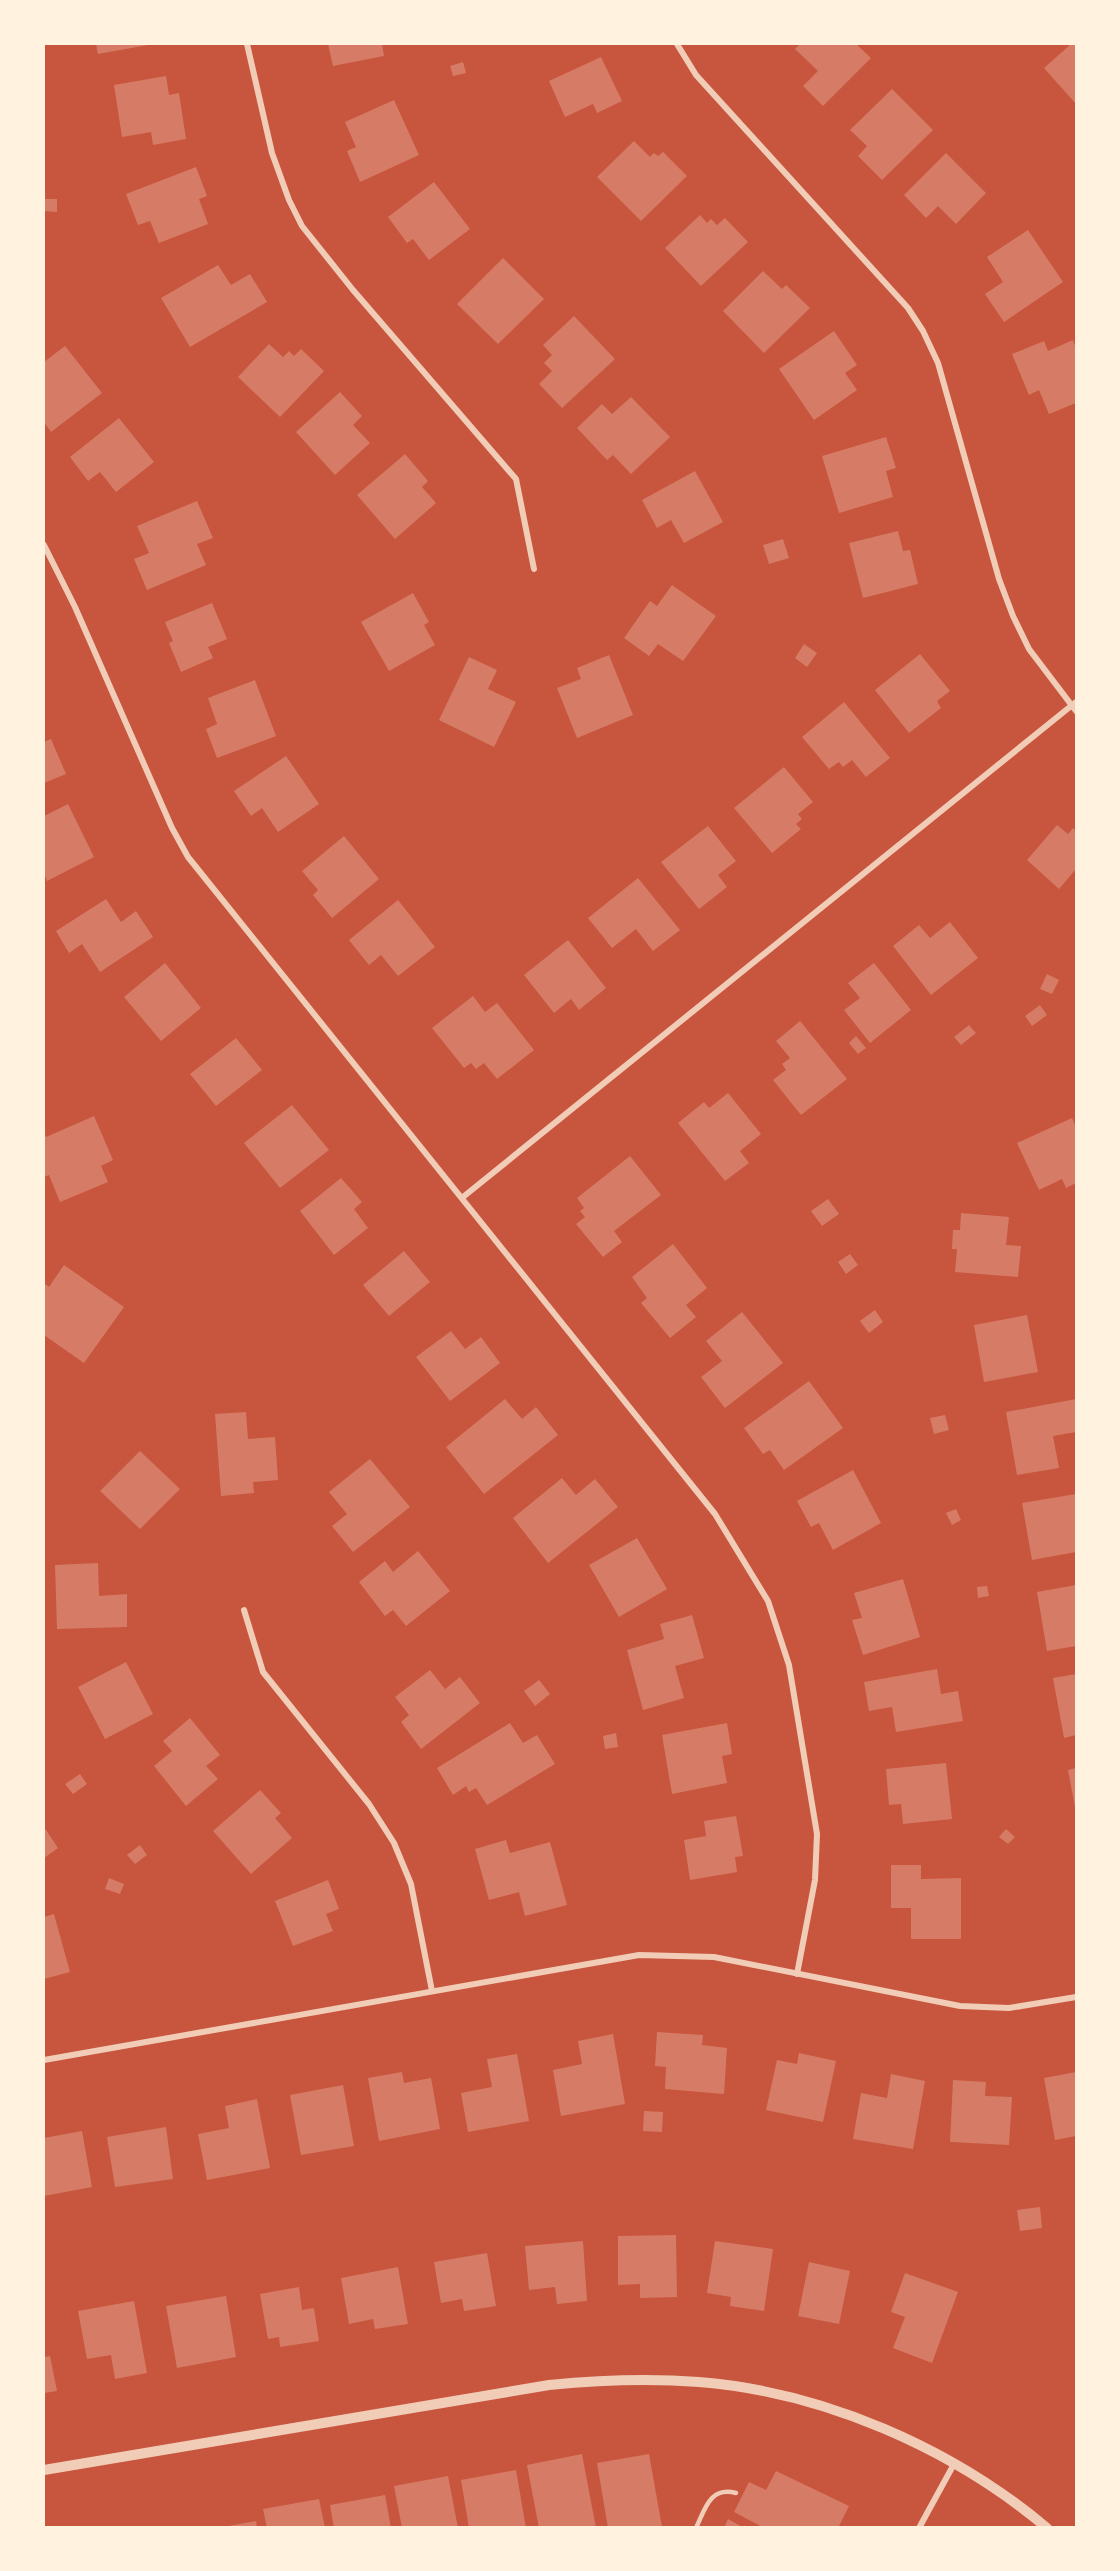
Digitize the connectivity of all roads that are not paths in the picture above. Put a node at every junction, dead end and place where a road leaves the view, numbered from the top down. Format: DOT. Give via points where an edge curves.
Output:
graph roads {
  1 [pos="247,44"];
  2 [pos="677,44"];
  3 [pos="44,545"];
  4 [pos="534,569"];
  5 [pos="1075,706"];
  6 [pos="463,1197"];
  7 [pos="244,1610"];
  8 [pos="797,1974"];
  9 [pos="432,1991"];
  10 [pos="1077,1997"];
  11 [pos="44,2060"];
  12 [pos="954,2464"];
  13 [pos="44,2470"];
  14 [pos="736,2493"];
  15 [pos="696,2528"];
  16 [pos="919,2528"];
  17 [pos="1047,2528"];
  1 -- 4 [label="street" via="272,153 302,226 516,479"];
  2 -- 5 [label="street" via="696,75 891,288 923,331 940,369 1012,616 1029,649"];
  3 -- 6 [label="street" via="188,857"];
  5 -- 6 [label="street"];
  6 -- 8 [label="street" via="715,1514 768,1601 789,1665 817,1834 815,1880"];
  7 -- 9 [label="street" via="263,1672 369,1804 394,1843 411,1884"];
  8 -- 9 [label="street" via="707,1956 660,1954"];
  8 -- 10 [label="street" via="960,2007 1009,2008"];
  9 -- 11 [label="street"];
  12 -- 13 [label="street" via="872,2424 790,2398 701,2382 652,2380 549,2385"];
  12 -- 16 [label="street"];
  12 -- 17 [label="street"];
  14 -- 15 [label="lane" via="714,2494"];
}
